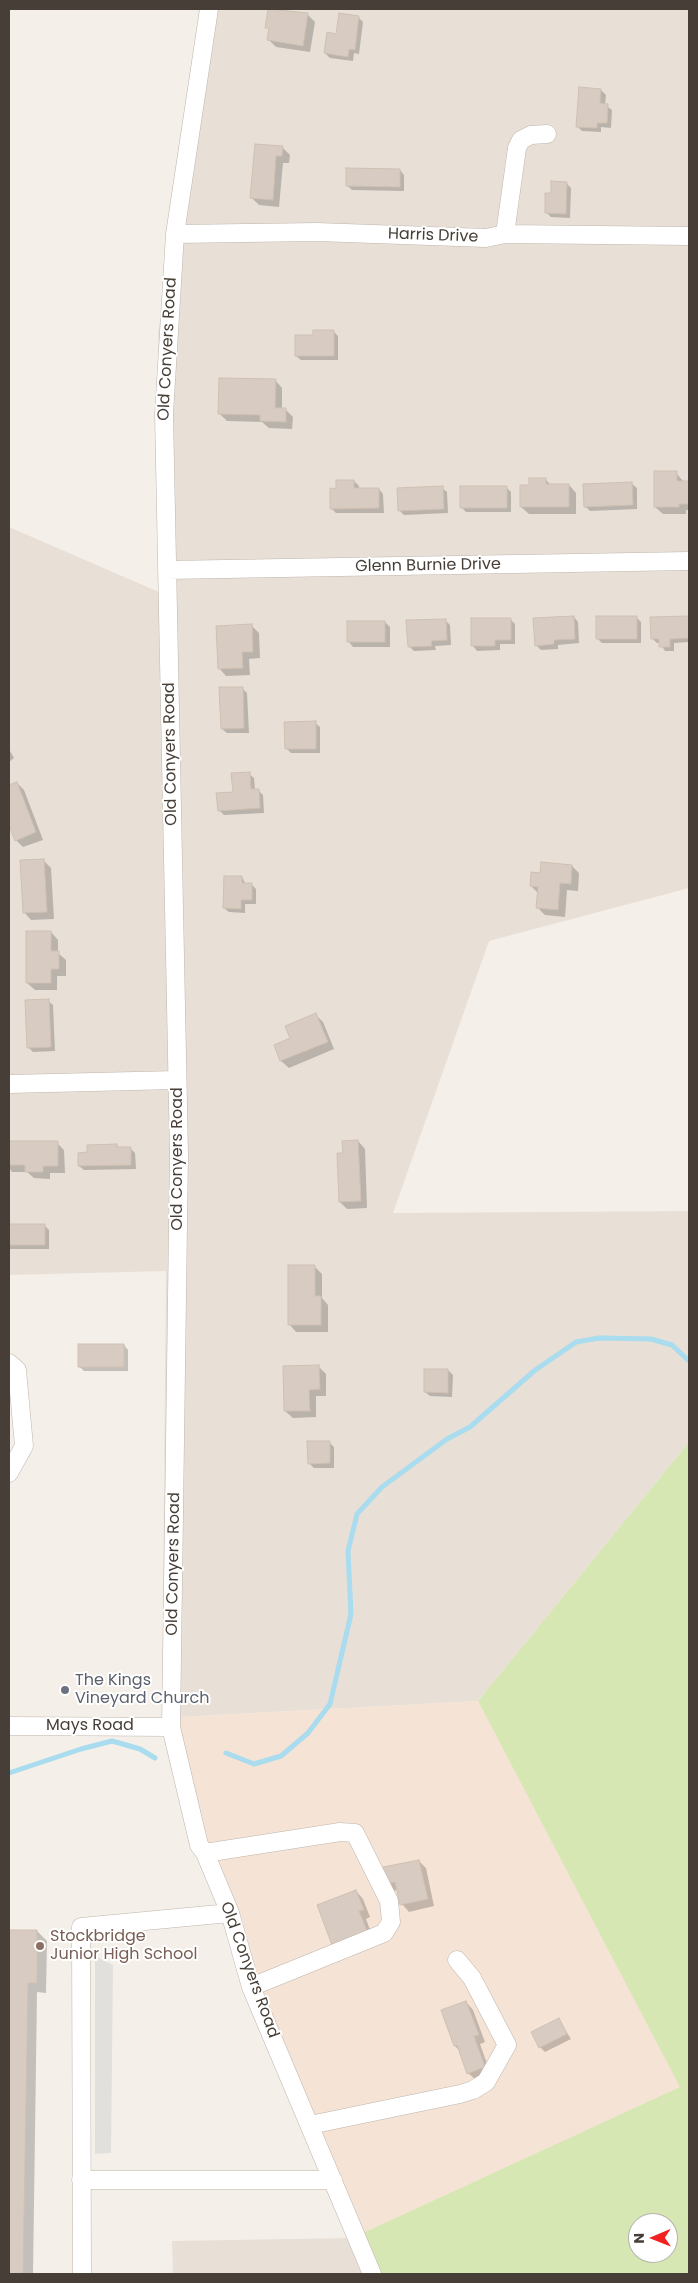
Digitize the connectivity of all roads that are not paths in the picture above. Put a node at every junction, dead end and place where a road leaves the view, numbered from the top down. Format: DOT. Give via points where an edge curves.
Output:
graph roads {
  1 [pos="209,9"];
  2 [pos="547,134"];
  3 [pos="175,234"];
  4 [pos="505,234"];
  5 [pos="689,236"];
  6 [pos="689,561"];
  7 [pos="167,570"];
  8 [pos="177,1080"];
  9 [pos="9,1084"];
  10 [pos="9,1363"];
  11 [pos="9,1473"];
  12 [pos="9,1726"];
  13 [pos="171,1727"];
  14 [pos="205,1853"];
  15 [pos="230,1913"];
  16 [pos="457,1960"];
  17 [pos="251,1987"];
  18 [pos="310,2125"];
  19 [pos="81,2180"];
  20 [pos="333,2180"];
  21 [pos="82,2274"];
  22 [pos="372,2274"];
  1 -- 3 [label="street, Old Conyers Road"];
  2 -- 4 [label="street" via="531,135 521,140 517,148"];
  3 -- 4 [label="street, Harris Drive" via="317,232 486,238"];
  3 -- 7 [label="street, Old Conyers Road" via="164,414"];
  4 -- 5 [label="street, Harris Drive"];
  6 -- 7 [label="street, Glenn Burnie Drive"];
  7 -- 8 [label="street, Old Conyers Road"];
  8 -- 9 [label="street"];
  8 -- 13 [label="street, Old Conyers Road" via="180,1154"];
  10 -- 11 [label="street" via="17,1370 24,1446"];
  12 -- 13 [label="street, Mays Road"];
  13 -- 14 [label="street, Old Conyers Road" via="199,1845"];
  14 -- 15 [label="street, Old Conyers Road"];
  14 -- 17 [label="street" via="340,1832 355,1833 389,1901 391,1922 384,1933"];
  15 -- 17 [label="street, Old Conyers Road"];
  15 -- 19 [label="street" via="81,1926"];
  16 -- 18 [label="street" via="472,1978 508,2045 486,2082 460,2094"];
  17 -- 18 [label="street, Old Conyers Road"];
  18 -- 20 [label="street, Old Conyers Road"];
  19 -- 20 [label="street"];
  19 -- 21 [label="street"];
  20 -- 22 [label="street, Old Conyers Road"];
}
